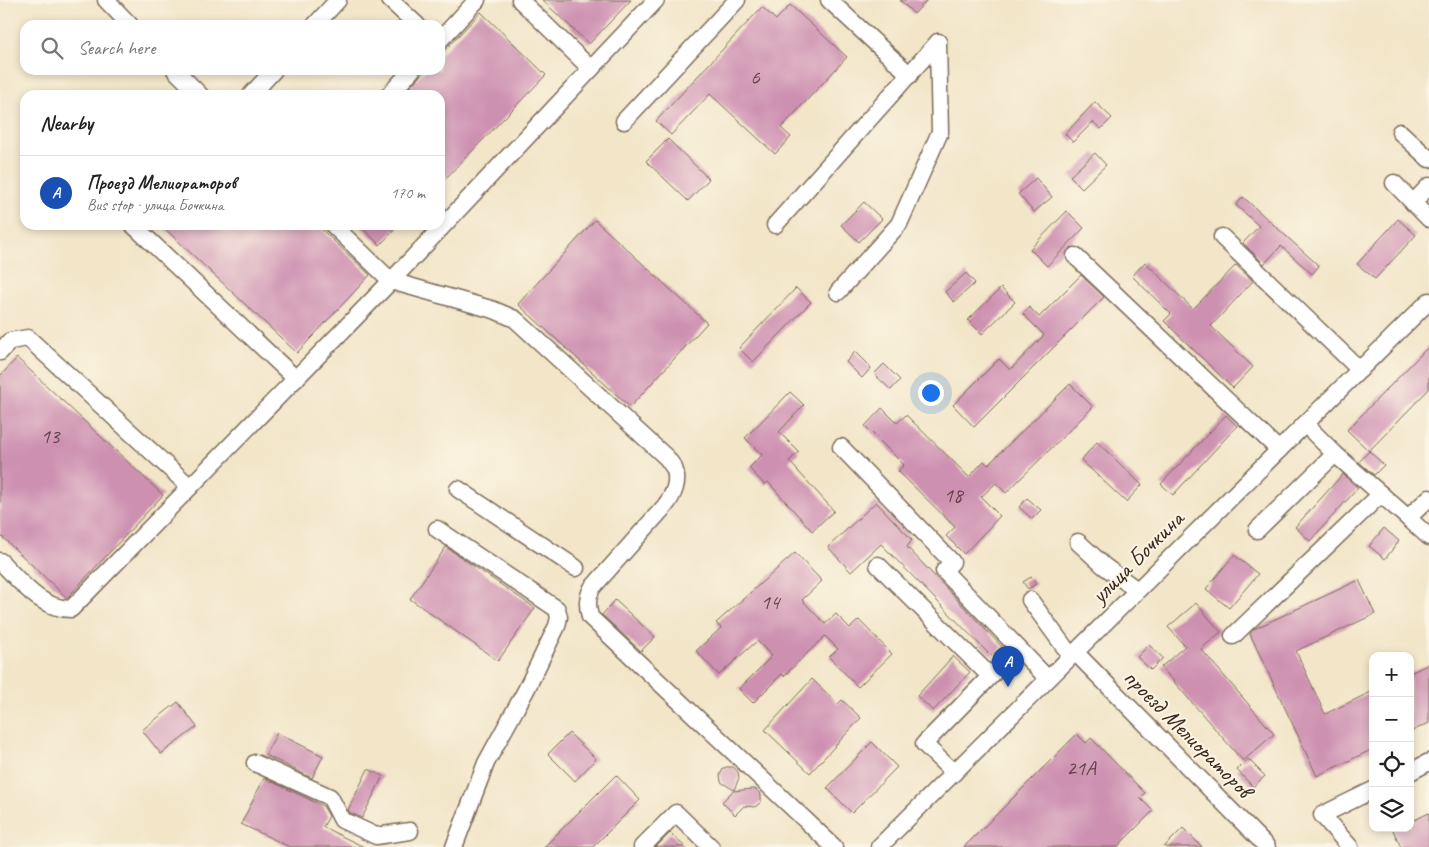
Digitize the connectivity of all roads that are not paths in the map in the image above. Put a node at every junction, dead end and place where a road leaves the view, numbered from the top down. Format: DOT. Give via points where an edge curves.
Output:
graph roads {
  1 [pos="106,0"];
  2 [pos="338,0"];
  3 [pos="390,0"];
  4 [pos="477,0"];
  5 [pos="520,0"];
  6 [pos="656,0"];
  7 [pos="737,0"];
  8 [pos="829,0"];
  9 [pos="125,20"];
  10 [pos="320,20"];
  11 [pos="412,20"];
  12 [pos="445,35"];
  13 [pos="591,69"];
  14 [pos="910,74"];
  15 [pos="178,75"];
  16 [pos="269,75"];
  17 [pos="407,75"];
  18 [pos="189,90"];
  19 [pos="256,90"];
  20 [pos="393,90"];
  21 [pos="624,121"];
  22 [pos="1400,132"];
  23 [pos="1429,159"];
  24 [pos="1394,183"];
  25 [pos="1429,186"];
  26 [pos="1413,203"];
  27 [pos="1429,219"];
  28 [pos="445,224"];
  29 [pos="775,225"];
  30 [pos="138,230"];
  31 [pos="338,230"];
  32 [pos="440,230"];
  33 [pos="1222,237"];
  34 [pos="1075,256"];
  35 [pos="391,282"];
  36 [pos="838,292"];
  37 [pos="1429,301"];
  38 [pos="0,352"];
  39 [pos="1360,370"];
  40 [pos="296,379"];
  41 [pos="1305,424"];
  42 [pos="842,447"];
  43 [pos="1279,450"];
  44 [pos="1334,454"];
  45 [pos="190,487"];
  46 [pos="458,488"];
  47 [pos="1381,494"];
  48 [pos="1429,498"];
  49 [pos="1408,518"];
  50 [pos="437,529"];
  51 [pos="1257,530"];
  52 [pos="1429,536"];
  53 [pos="1078,542"];
  54 [pos="0,561"];
  55 [pos="878,565"];
  56 [pos="576,568"];
  57 [pos="1137,590"];
  58 [pos="1030,600"];
  59 [pos="1233,636"];
  60 [pos="1018,648"];
  61 [pos="1073,654"];
  62 [pos="990,676"];
  63 [pos="1048,679"];
  64 [pos="1429,762"];
  65 [pos="255,763"];
  66 [pos="1414,770"];
  67 [pos="954,773"];
  68 [pos="1369,792"];
  69 [pos="410,831"];
  70 [pos="454,847"];
  71 [pos="642,847"];
  72 [pos="711,847"];
  73 [pos="834,847"];
  74 [pos="879,847"];
  75 [pos="1267,847"];
  76 [pos="1350,847"];
  1 -- 9 [label="street"];
  2 -- 10 [label="street"];
  3 -- 11 [label="street"];
  4 -- 12 [label="street"];
  5 -- 13 [label="street"];
  6 -- 13 [label="street"];
  7 -- 21 [label="street"];
  8 -- 14 [label="street"];
  13 -- 28 [label="street"];
  14 -- 29 [label="street"];
  14 -- 36 [label="street" via="938,42 940,132 899,224"];
  15 -- 18 [label="street"];
  16 -- 19 [label="street"];
  17 -- 20 [label="street"];
  22 -- 23 [label="street"];
  24 -- 26 [label="street"];
  25 -- 26 [label="street"];
  26 -- 27 [label="street"];
  30 -- 40 [label="street"];
  31 -- 35 [label="street"];
  32 -- 35 [label="street"];
  33 -- 39 [label="street"];
  34 -- 43 [label="street"];
  35 -- 40 [label="street"];
  35 -- 73 [label="street" via="494,310 515,320 674,468 676,477 671,498 592,588 587,598 590,617"];
  37 -- 39 [label="street, улица Бочкина"];
  38 -- 45 [label="street" via="10,341 28,338"];
  39 -- 41 [label="street, улица Бочкина"];
  40 -- 45 [label="street"];
  41 -- 43 [label="street, улица Бочкина"];
  41 -- 44 [label="street"];
  42 -- 60 [label="street" via="952,562 944,571"];
  43 -- 57 [label="street, улица Бочкина"];
  44 -- 47 [label="street"];
  44 -- 51 [label="street"];
  45 -- 54 [label="street" via="71,609 61,609 40,600"];
  46 -- 56 [label="street"];
  47 -- 49 [label="street"];
  47 -- 59 [label="street"];
  48 -- 49 [label="street"];
  49 -- 52 [label="street"];
  50 -- 70 [label="street" via="557,609 559,618 526,690 486,763"];
  53 -- 57 [label="street"];
  55 -- 62 [label="street"];
  57 -- 61 [label="street, улица Бочкина"];
  58 -- 61 [label="street, проезд Мелиораторов"];
  60 -- 62 [label="street"];
  60 -- 63 [label="street"];
  61 -- 63 [label="street, улица Бочкина"];
  61 -- 75 [label="street, проезд Мелиораторов"];
  62 -- 67 [label="street" via="924,744"];
  63 -- 67 [label="street, улица Бочкина"];
  64 -- 66 [label="street"];
  65 -- 69 [label="street" via="330,797 342,820 376,836"];
  67 -- 74 [label="street, улица Бочкина"];
  68 -- 76 [label="street" via="1322,815"];
  71 -- 72 [label="street" via="676,813"];
}
